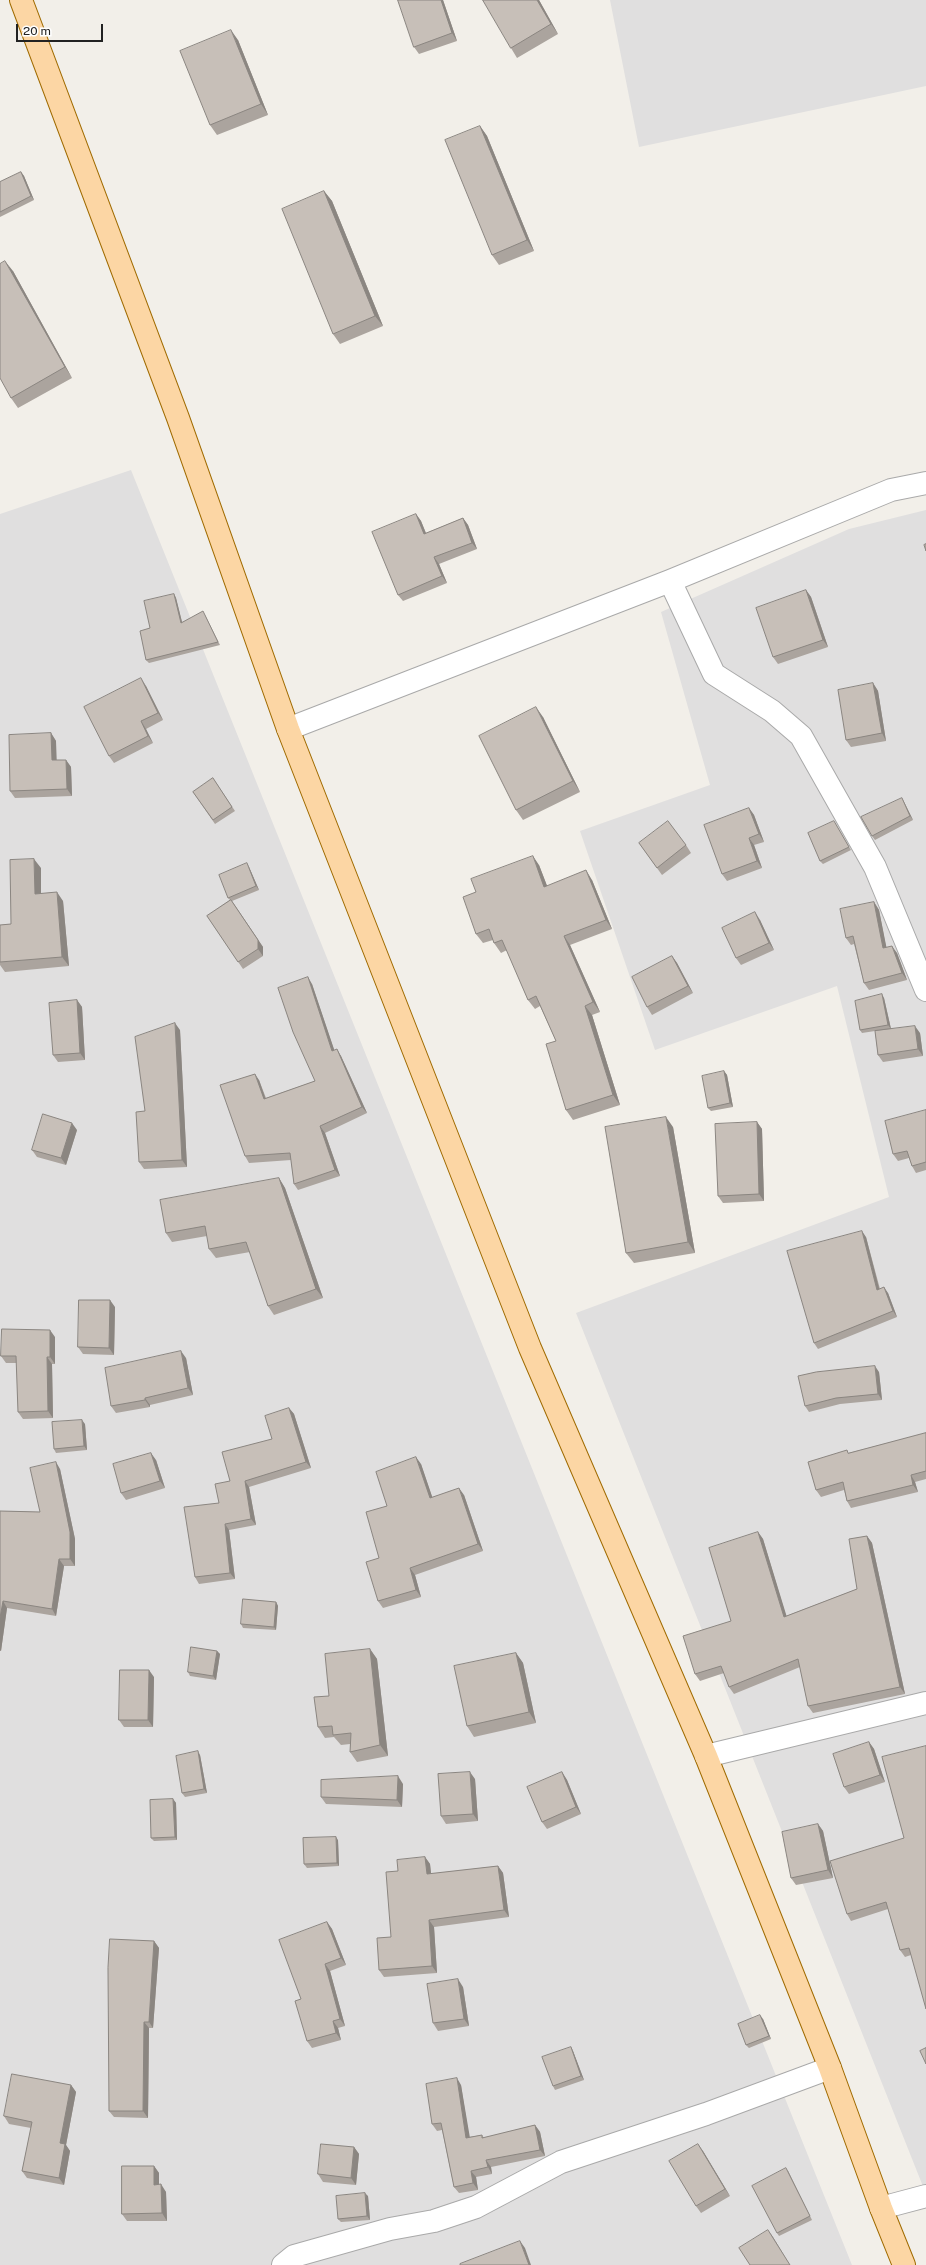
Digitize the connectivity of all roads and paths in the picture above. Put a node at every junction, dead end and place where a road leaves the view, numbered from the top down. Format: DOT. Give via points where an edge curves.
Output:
graph roads {
  1 [pos="21,0"];
  2 [pos="926,483"];
  3 [pos="670,580"];
  4 [pos="288,729"];
  5 [pos="926,990"];
  6 [pos="926,1703"];
  7 [pos="706,1756"];
  8 [pos="830,2068"];
  9 [pos="926,2196"];
  10 [pos="881,2208"];
  11 [pos="283,2265"];
  12 [pos="904,2265"];
  1 -- 4 [label="main road" via="178,418"];
  2 -- 3 [label="street" via="891,490"];
  3 -- 4 [label="street"];
  3 -- 5 [label="street" via="714,674 772,711 801,736 875,867"];
  4 -- 7 [label="main road" via="530,1348"];
  6 -- 7 [label="street"];
  7 -- 8 [label="main road"];
  8 -- 10 [label="main road"];
  8 -- 11 [label="street" via="706,2114 561,2162 476,2207 434,2221 294,2256"];
  9 -- 10 [label="street"];
  10 -- 12 [label="main road"];
}
